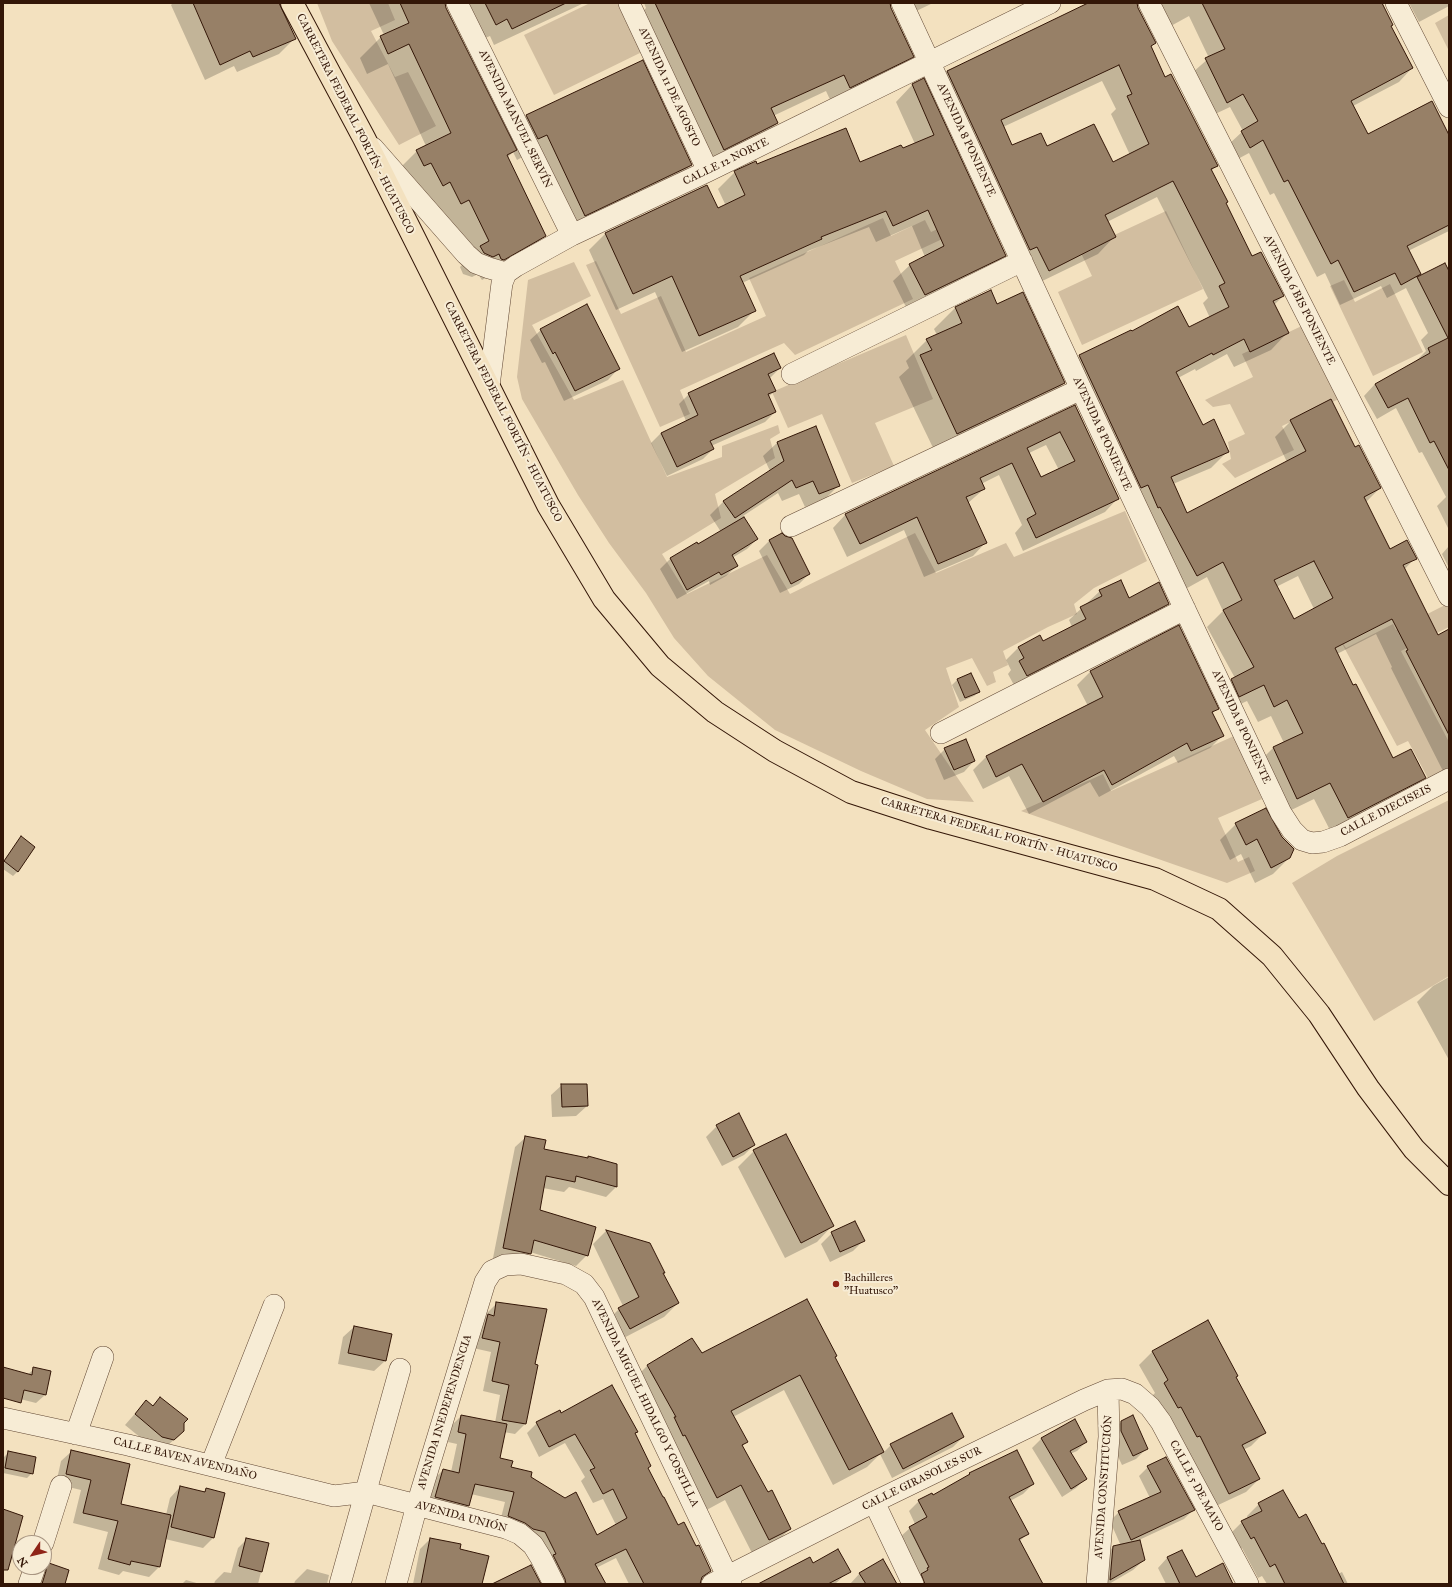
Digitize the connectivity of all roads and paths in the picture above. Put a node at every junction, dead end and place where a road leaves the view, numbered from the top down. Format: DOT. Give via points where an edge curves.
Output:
graph roads {
  1 [pos="292,3"];
  2 [pos="457,3"];
  3 [pos="629,3"];
  4 [pos="902,3"];
  5 [pos="1050,3"];
  6 [pos="1149,3"];
  7 [pos="1396,3"];
  8 [pos="930,62"];
  9 [pos="1449,107"];
  10 [pos="364,138"];
  11 [pos="708,171"];
  12 [pos="572,235"];
  13 [pos="1022,261"];
  14 [pos="506,273"];
  15 [pos="792,374"];
  16 [pos="489,386"];
  17 [pos="1080,389"];
  18 [pos="791,526"];
  19 [pos="1449,596"];
  20 [pos="1185,609"];
  21 [pos="941,733"];
  22 [pos="1449,779"];
  23 [pos="1323,842"];
  24 [pos="1449,1184"];
  25 [pos="521,1264"];
  26 [pos="274,1305"];
  27 [pos="103,1357"];
  28 [pos="400,1369"];
  29 [pos="1108,1390"];
  30 [pos="1135,1394"];
  31 [pos="3,1418"];
  32 [pos="76,1434"];
  33 [pos="211,1466"];
  34 [pos="62,1486"];
  35 [pos="366,1492"];
  36 [pos="874,1502"];
  37 [pos="417,1504"];
  38 [pos="46,1535"];
  39 [pos="724,1581"];
  40 [pos="340,1584"];
  41 [pos="396,1584"];
  42 [pos="554,1584"];
  43 [pos="913,1584"];
  44 [pos="1097,1584"];
  45 [pos="1248,1584"];
  1 -- 10 [label="main road, CARRETERA FEDERAL FORTÍN - HUATUSCO"];
  2 -- 12 [label="street, AVENIDA MANUEL SERVÍN"];
  3 -- 11 [label="street, AVENIDA 11 DE AGOSTO"];
  4 -- 8 [label="street, AVENIDA 8 PONIENTE"];
  5 -- 8 [label="street, CALLE 12 NORTE"];
  6 -- 19 [label="street, AVENIDA 6 BIS PONIENTE"];
  7 -- 9 [label="street"];
  8 -- 11 [label="street, CALLE 12 NORTE"];
  8 -- 13 [label="street, AVENIDA 8 PONIENTE"];
  10 -- 14 [label="street" via="466,254 476,263"];
  10 -- 16 [label="main road, CARRETERA FEDERAL FORTÍN - HUATUSCO"];
  11 -- 12 [label="street, CALLE 12 NORTE"];
  12 -- 14 [label="street, CALLE 12 NORTE"];
  13 -- 15 [label="street"];
  13 -- 17 [label="street, AVENIDA 8 PONIENTE"];
  14 -- 16 [label="street" via="502,283"];
  16 -- 24 [label="main road, CARRETERA FEDERAL FORTÍN - HUATUSCO" via="548,505 604,599 660,666 715,712 775,752 851,792 932,818 1155,879 1218,909 1272,956 1319,1014 1368,1088 1414,1149"];
  17 -- 18 [label="street"];
  17 -- 20 [label="street, AVENIDA 8 PONIENTE"];
  20 -- 21 [label="street"];
  20 -- 23 [label="street, AVENIDA 8 PONIENTE" via="1281,813 1302,840 1312,843"];
  22 -- 23 [label="street, CALLE DIECISEIS" via="1340,836"];
  25 -- 37 [label="street, AVENIDA INEDEPENDENCIA" via="505,1265 492,1271 484,1282"];
  25 -- 39 [label="street, AVENIDA MIGUEL HIDALGO Y COSTILLA" via="566,1274 584,1284 594,1297"];
  26 -- 33 [label="street"];
  27 -- 32 [label="street"];
  28 -- 35 [label="street"];
  29 -- 30 [label="street, CALLE GIRASOLES SUR" via="1122,1389"];
  29 -- 36 [label="street, CALLE GIRASOLES SUR"];
  29 -- 44 [label="street, AVENIDA CONSTITUCIÓN" via="1108,1445"];
  30 -- 45 [label="street, CALLE 5 DE MAYO" via="1162,1422"];
  31 -- 32 [label="street, CALLE BAVEN AVENDAÑO"];
  32 -- 33 [label="street, CALLE BAVEN AVENDAÑO"];
  33 -- 35 [label="street, CALLE BAVEN AVENDAÑO" via="334,1496"];
  34 -- 38 [label="street"];
  35 -- 37 [label="street, AVENIDA UNIÓN"];
  35 -- 40 [label="street"];
  36 -- 39 [label="street, CALLE GIRASOLES SUR"];
  36 -- 43 [label="street"];
  37 -- 41 [label="street, AVENIDA INEDEPENDENCIA"];
  37 -- 42 [label="street, AVENIDA UNIÓN" via="520,1534 533,1545"];
}
